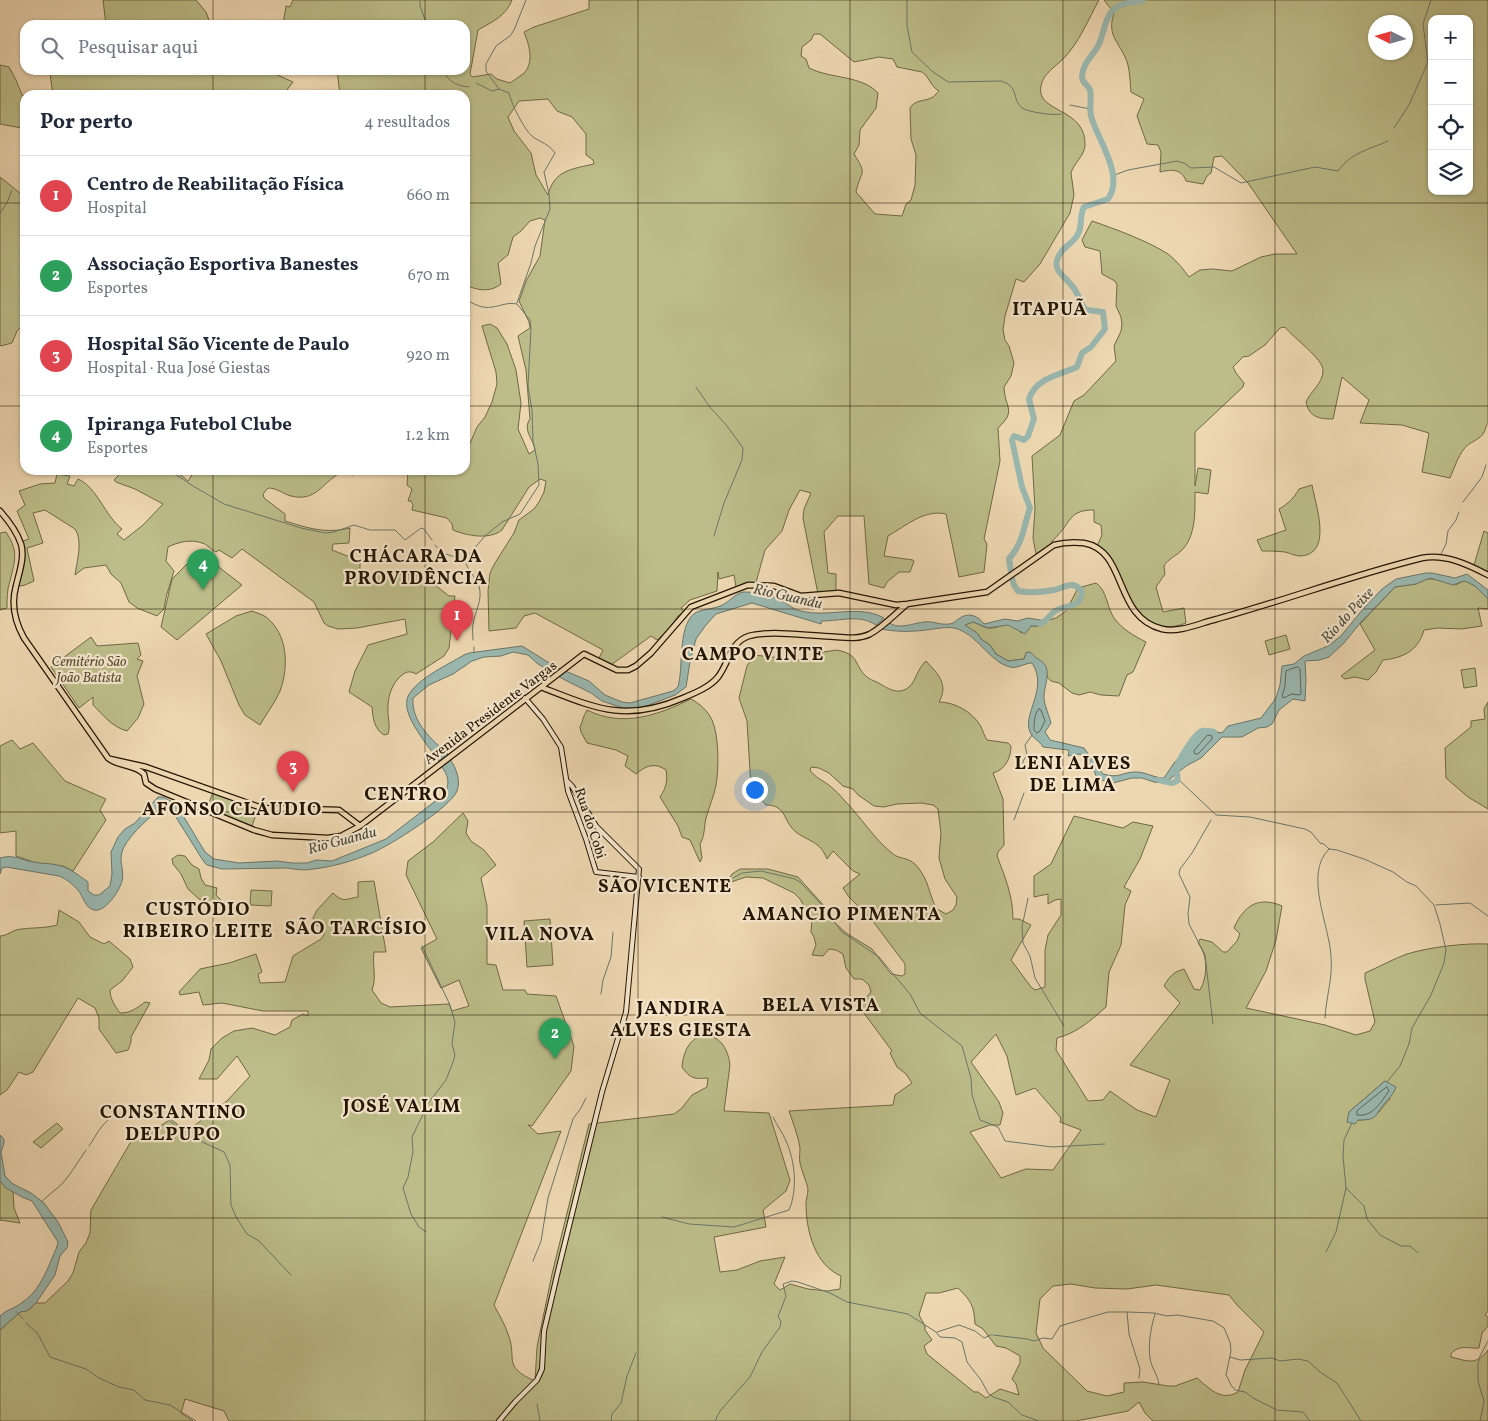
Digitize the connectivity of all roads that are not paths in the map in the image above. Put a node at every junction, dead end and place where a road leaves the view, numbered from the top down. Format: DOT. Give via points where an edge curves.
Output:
graph roads {
  1 [pos="1,512"];
  2 [pos="1488,575"];
  3 [pos="907,604"];
  4 [pos="896,605"];
  5 [pos="896,614"];
  6 [pos="541,687"];
  7 [pos="526,698"];
  8 [pos="108,758"];
  9 [pos="154,770"];
  10 [pos="144,774"];
  11 [pos="567,781"];
  12 [pos="360,826"];
  13 [pos="639,877"];
  14 [pos="499,1421"];
  1 -- 8 [label="main road" via="21,546 14,597 20,631"];
  2 -- 3 [label="main road" via="1458,561 1422,558 1168,630 1141,619 1134,611 1109,559 1096,547 1070,542 1054,545 992,590"];
  3 -- 4 [label="main road"];
  3 -- 5 [label="main road"];
  4 -- 5 [label="main road"];
  4 -- 6 [label="main road, Avenida Presidente Vargas" via="846,594 801,596 774,586 748,585 692,607 651,652 628,670 612,668 584,654"];
  5 -- 6 [label="main road" via="878,629 851,638 750,635 737,644 720,675 709,685 670,704 644,711 605,710"];
  6 -- 7 [label="main road, Avenida Presidente Vargas"];
  7 -- 11 [label="main road, Rua do Cobi" via="561,747"];
  7 -- 12 [label="main road, Avenida Presidente Vargas"];
  8 -- 9 [label="main road"];
  8 -- 10 [label="main road"];
  9 -- 10 [label="main road"];
  9 -- 12 [label="main road" via="262,808 339,810"];
  10 -- 12 [label="main road, Avenida Presidente Vargas" via="146,783 155,790 254,830 279,836 328,838"];
  11 -- 13 [label="main road" via="596,826 638,866"];
  11 -- 13 [label="main road, Rua do Cobi" via="596,872"];
  13 -- 14 [label="main road" via="626,1012 606,1078 547,1317 540,1374"];
}
